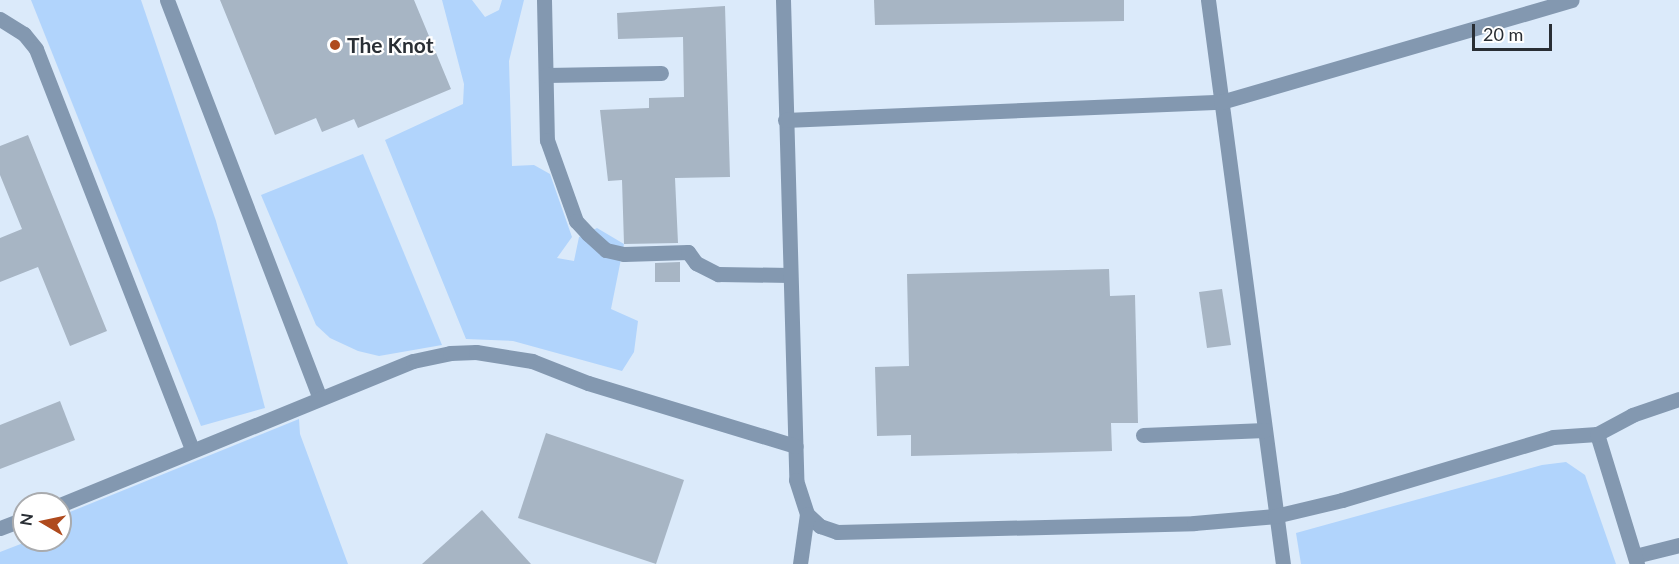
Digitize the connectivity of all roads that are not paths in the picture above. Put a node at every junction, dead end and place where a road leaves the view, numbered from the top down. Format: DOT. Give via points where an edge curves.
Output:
graph roads {
  1 [pos="167,0"];
  2 [pos="544,0"];
  3 [pos="783,0"];
  4 [pos="1208,0"];
  5 [pos="1571,0"];
  6 [pos="0,19"];
  7 [pos="661,73"];
  8 [pos="546,75"];
  9 [pos="1221,102"];
  10 [pos="785,120"];
  11 [pos="790,275"];
  12 [pos="320,398"];
  13 [pos="1679,399"];
  14 [pos="1264,430"];
  15 [pos="1597,434"];
  16 [pos="1143,435"];
  17 [pos="796,446"];
  18 [pos="192,450"];
  19 [pos="72,500"];
  20 [pos="807,514"];
  21 [pos="1275,516"];
  22 [pos="1679,545"];
  23 [pos="1636,560"];
  24 [pos="797,562"];
  25 [pos="1283,564"];
  1 -- 12 [label="lane"];
  2 -- 8 [label="lane"];
  3 -- 10 [label="lane"];
  4 -- 9 [label="lane"];
  5 -- 9 [label="lane"];
  6 -- 18 [label="lane" via="24,34 36,49"];
  7 -- 8 [label="lane"];
  8 -- 11 [label="lane" via="547,140 576,221 598,244 624,254 688,252 696,263 718,274"];
  9 -- 10 [label="lane"];
  9 -- 14 [label="lane"];
  10 -- 11 [label="lane"];
  11 -- 17 [label="lane"];
  12 -- 17 [label="lane" via="434,355 496,354 532,361 588,383"];
  12 -- 18 [label="lane"];
  13 -- 15 [label="lane" via="1632,415"];
  14 -- 16 [label="lane"];
  14 -- 21 [label="lane"];
  15 -- 21 [label="lane" via="1553,437"];
  15 -- 23 [label="lane"];
  17 -- 20 [label="lane" via="796,480"];
  18 -- 19 [label="lane"];
  20 -- 21 [label="lane" via="820,526 837,532 1194,523"];
  20 -- 24 [label="lane"];
  21 -- 25 [label="lane"];
  22 -- 23 [label="lane"];
}
